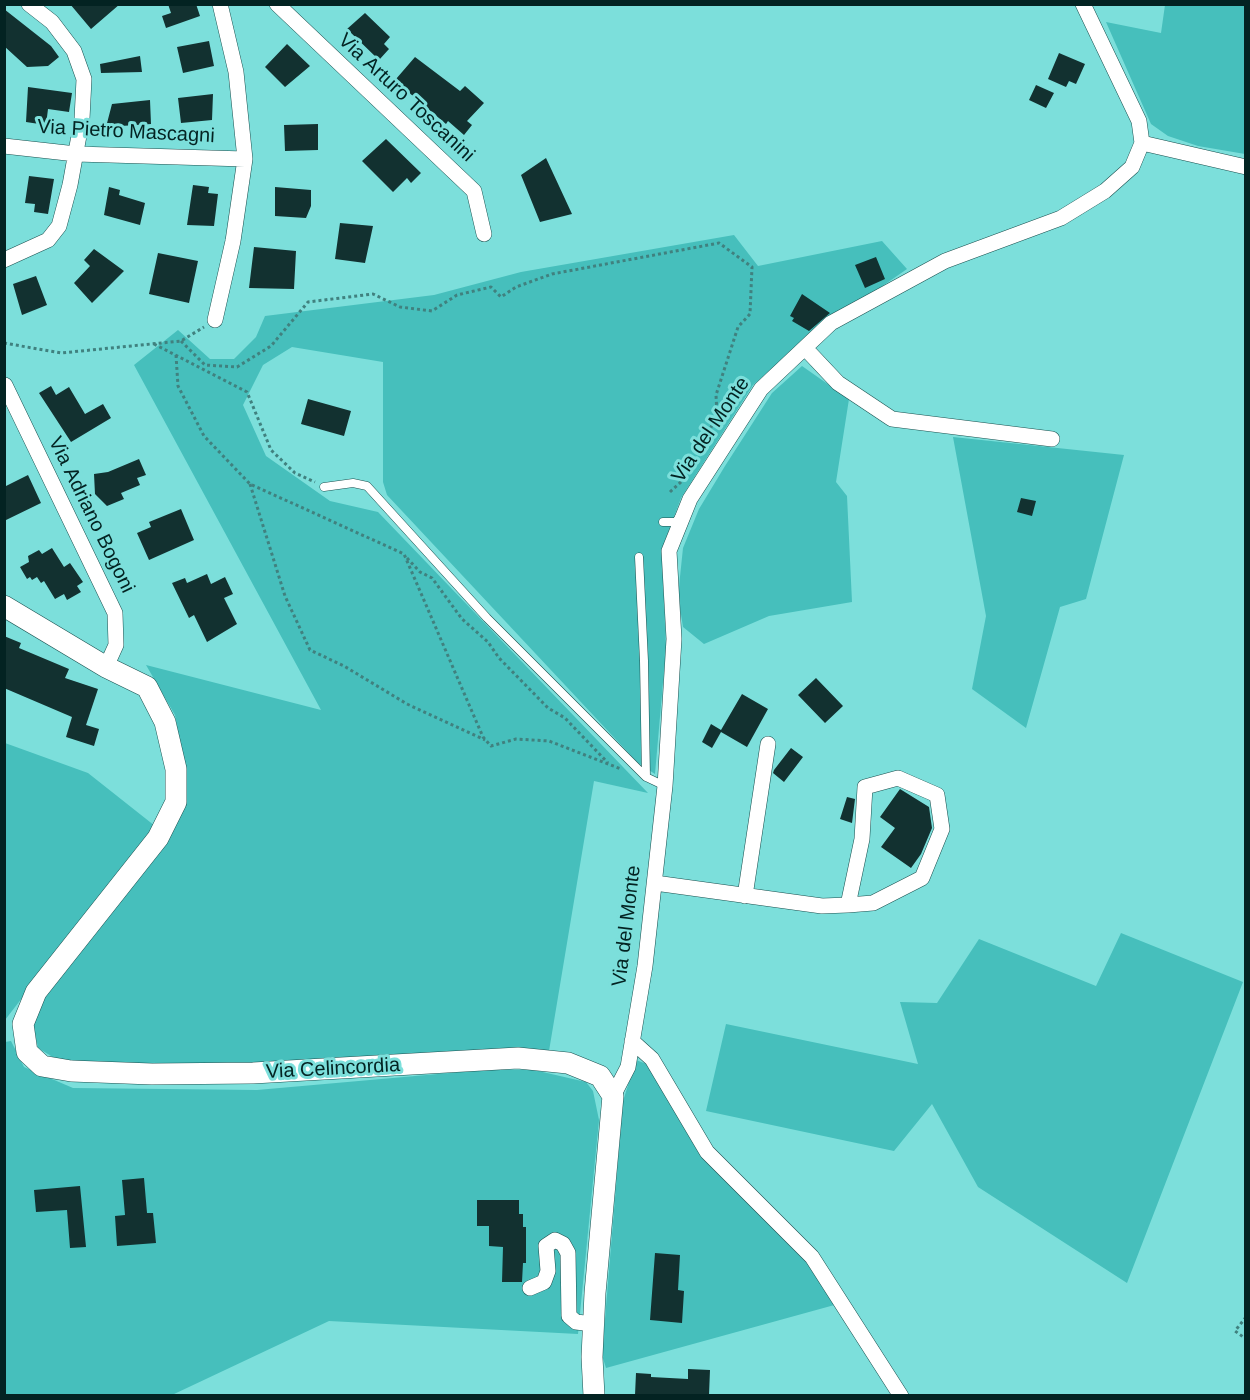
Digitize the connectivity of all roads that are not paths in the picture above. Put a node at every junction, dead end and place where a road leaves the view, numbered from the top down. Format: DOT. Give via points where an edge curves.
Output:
graph roads {
  1 [pos="29,4"];
  2 [pos="220,4"];
  3 [pos="277,4"];
  4 [pos="1083,4"];
  5 [pos="1142,143"];
  6 [pos="4,146"];
  7 [pos="76,154"];
  8 [pos="245,159"];
  9 [pos="1245,167"];
  10 [pos="484,234"];
  11 [pos="4,260"];
  12 [pos="215,320"];
  13 [pos="805,348"];
  14 [pos="5,385"];
  15 [pos="1052,439"];
  16 [pos="324,487"];
  17 [pos="690,499"];
  18 [pos="663,522"];
  19 [pos="639,557"];
  20 [pos="4,606"];
  21 [pos="106,667"];
  22 [pos="768,744"];
  23 [pos="646,777"];
  24 [pos="664,786"];
  25 [pos="655,883"];
  26 [pos="745,896"];
  27 [pos="848,904"];
  28 [pos="632,1041"];
  29 [pos="613,1096"];
  30 [pos="530,1288"];
  31 [pos="593,1324"];
  32 [pos="594,1395"];
  33 [pos="901,1395"];
  1 -- 7 [label="street" via="65,36 84,80"];
  2 -- 8 [label="street" via="236,72"];
  3 -- 10 [label="street, Via Arturo Toscanini" via="474,191"];
  4 -- 5 [label="street" via="1139,121"];
  5 -- 9 [label="street"];
  5 -- 13 [label="street, Via del Monte" via="1132,167 1096,197 1061,218 945,261 831,323"];
  6 -- 7 [label="street, Via Pietro Mascagni"];
  7 -- 8 [label="street, Via Pietro Mascagni"];
  7 -- 11 [label="street" via="59,226 48,240"];
  8 -- 12 [label="street" via="233,241"];
  13 -- 15 [label="street" via="838,383 892,419"];
  13 -- 17 [label="street, Via del Monte" via="761,389"];
  14 -- 21 [label="street, Via Adriano Bogoni" via="115,613 116,645"];
  16 -- 23 [label="lane" via="353,483 367,486 487,618"];
  17 -- 18 [label="lane" via="676,522"];
  17 -- 24 [label="street, Via del Monte" via="669,551 674,639"];
  19 -- 23 [label="lane"];
  20 -- 21 [label="street, Via Celincordia"];
  21 -- 29 [label="street, Via Celincordia" via="147,687 165,722 176,769 176,802 158,837 36,993 23,1024 27,1053 42,1066 71,1071 253,1073 518,1058 568,1063 600,1076"];
  22 -- 26 [label="street"];
  23 -- 24 [label="lane"];
  24 -- 25 [label="street, Via del Monte"];
  25 -- 26 [label="street"];
  25 -- 28 [label="street, Via del Monte"];
  26 -- 27 [label="street" via="822,906"];
  27 -- 27 [label="street" via="873,903 922,878 942,829 938,795 898,778 865,787 862,839"];
  28 -- 29 [label="street, Via del Monte" via="628,1067"];
  28 -- 33 [label="street" via="652,1059 707,1152 812,1257"];
  29 -- 31 [label="street"];
  30 -- 31 [label="street" via="544,1282 548,1271 546,1246 555,1240 563,1244 568,1253 568,1316 576,1322"];
  31 -- 32 [label="street"];
}
